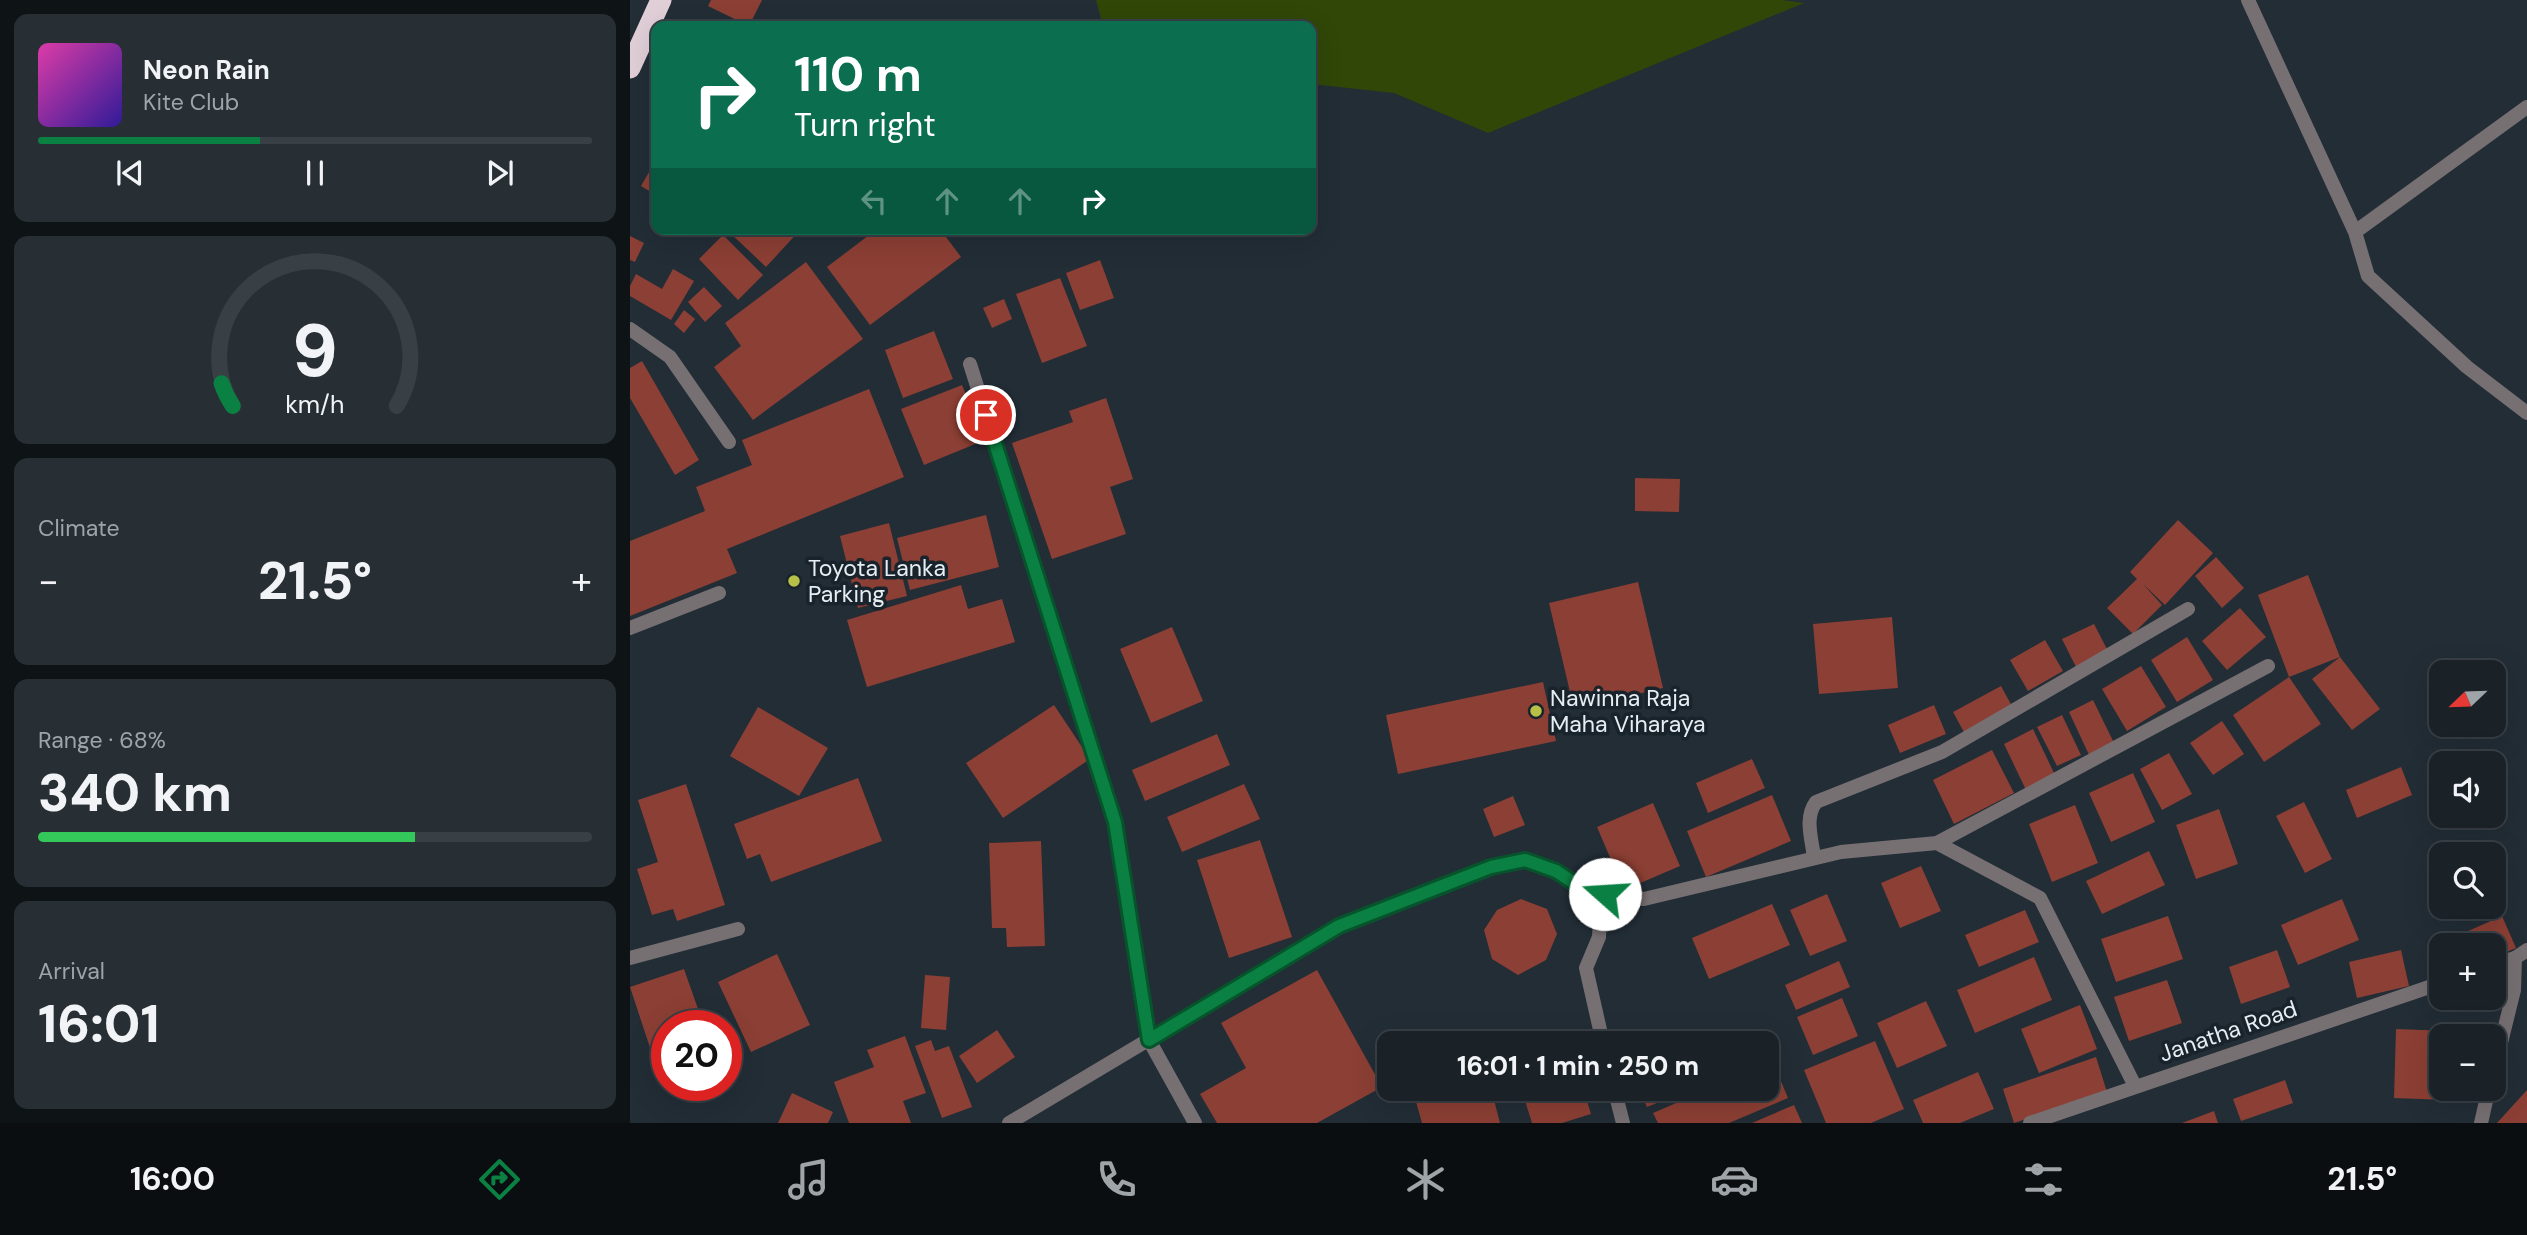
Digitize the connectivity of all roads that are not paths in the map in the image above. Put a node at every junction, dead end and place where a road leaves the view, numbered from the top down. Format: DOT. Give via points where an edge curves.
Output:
graph roads {
  1 [pos="661,0"];
  2 [pos="2248,0"];
  3 [pos="651,21"];
  4 [pos="651,22"];
  5 [pos="630,68"];
  6 [pos="2527,107"];
  7 [pos="2355,232"];
  8 [pos="630,329"];
  9 [pos="970,365"];
  10 [pos="2527,413"];
  11 [pos="729,442"];
  12 [pos="719,593"];
  13 [pos="2188,609"];
  14 [pos="630,628"];
  15 [pos="2267,666"];
  16 [pos="1937,843"];
  17 [pos="1814,858"];
  18 [pos="1586,891"];
  19 [pos="738,929"];
  20 [pos="2521,954"];
  21 [pos="630,958"];
  22 [pos="2429,987"];
  23 [pos="2520,992"];
  24 [pos="1600,1031"];
  25 [pos="2506,1035"];
  26 [pos="1149,1040"];
  27 [pos="2135,1086"];
  28 [pos="1617,1101"];
  29 [pos="2486,1101"];
  30 [pos="1009,1123"];
  31 [pos="1195,1123"];
  32 [pos="1623,1123"];
  33 [pos="2030,1123"];
  34 [pos="2481,1123"];
  1 -- 3 [label="highway"];
  2 -- 7 [label="street"];
  4 -- 5 [label="highway"];
  6 -- 7 [label="street"];
  7 -- 10 [label="street" via="2368,276 2467,367"];
  8 -- 11 [label="street" via="670,357"];
  9 -- 26 [label="street" via="1115,822"];
  12 -- 14 [label="street"];
  13 -- 17 [label="street" via="1942,752 1816,802 1809,821"];
  15 -- 16 [label="street"];
  16 -- 17 [label="street"];
  16 -- 27 [label="street" via="2040,898"];
  17 -- 18 [label="street" via="1644,899"];
  18 -- 24 [label="street" via="1600,917 1599,937 1586,968"];
  18 -- 26 [label="street" via="1556,871 1525,860 1491,867 1339,926"];
  19 -- 21 [label="street"];
  20 -- 23 [label="street"];
  22 -- 27 [label="street, Janatha Road"];
  23 -- 25 [label="street"];
  26 -- 30 [label="street"];
  26 -- 31 [label="street"];
  27 -- 33 [label="street, Janatha Road"];
  28 -- 32 [label="street"];
  29 -- 34 [label="street"];
}
